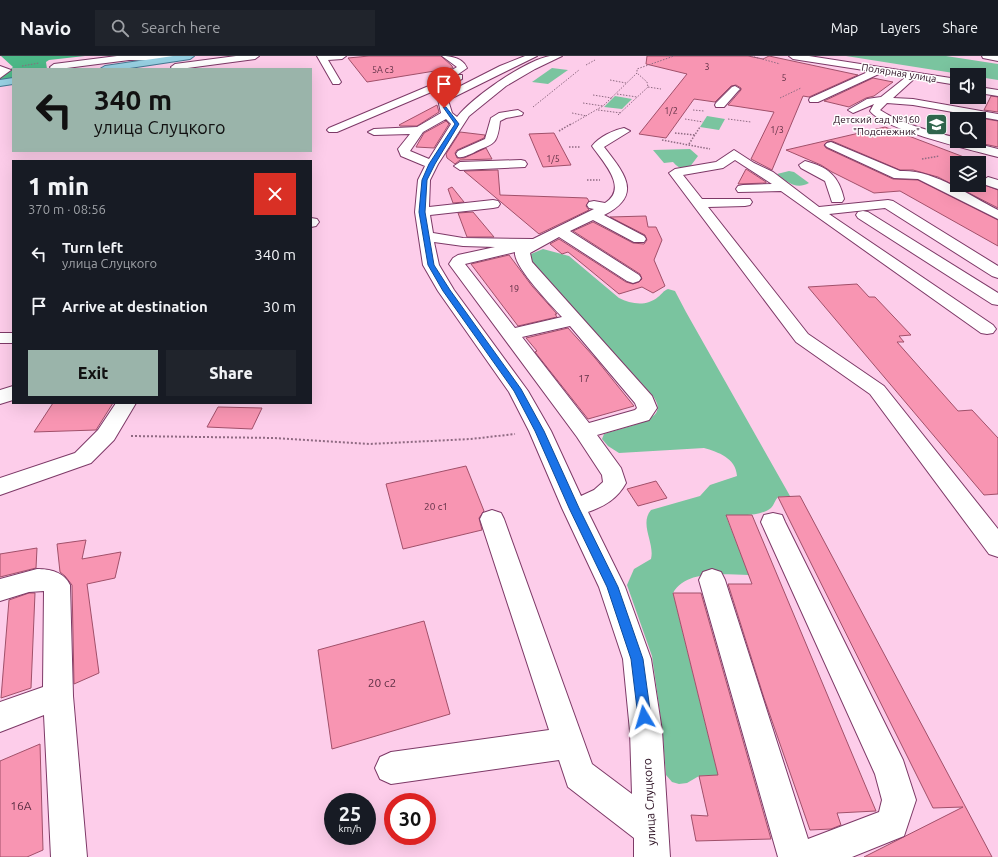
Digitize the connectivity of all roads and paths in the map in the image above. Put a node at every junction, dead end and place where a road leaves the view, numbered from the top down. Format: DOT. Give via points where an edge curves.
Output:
graph roads {
  1 [pos="190,56"];
  2 [pos="255,56"];
  3 [pos="342,56"];
  4 [pos="446,56"];
  5 [pos="558,56"];
  6 [pos="674,56"];
  7 [pos="751,56"];
  8 [pos="793,56"];
  9 [pos="986,56"];
  10 [pos="321,57"];
  11 [pos="523,58"];
  12 [pos="998,58"];
  13 [pos="595,60"];
  14 [pos="175,63"];
  15 [pos="483,65"];
  16 [pos="586,65"];
  17 [pos="784,65"];
  18 [pos="54,67"];
  19 [pos="117,68"];
  20 [pos="0,69"];
  21 [pos="579,70"];
  22 [pos="880,70"];
  23 [pos="470,72"];
  24 [pos="637,73"];
  25 [pos="0,75"];
  26 [pos="914,75"];
  27 [pos="610,80"];
  28 [pos="12,82"];
  29 [pos="336,82"];
  30 [pos="950,82"];
  31 [pos="0,83"];
  32 [pos="626,83"];
  33 [pos="986,85"];
  34 [pos="998,86"];
  35 [pos="648,87"];
  36 [pos="899,87"];
  37 [pos="661,89"];
  38 [pos="735,89"];
  39 [pos="882,89"];
  40 [pos="428,90"];
  41 [pos="912,91"];
  42 [pos="986,91"];
  43 [pos="998,93"];
  44 [pos="616,94"];
  45 [pos="593,95"];
  46 [pos="637,97"];
  47 [pos="612,98"];
  48 [pos="814,100"];
  49 [pos="885,100"];
  50 [pos="583,103"];
  51 [pos="720,105"];
  52 [pos="603,106"];
  53 [pos="529,109"];
  54 [pos="598,110"];
  55 [pos="853,110"];
  56 [pos="957,112"];
  57 [pos="518,113"];
  58 [pos="572,113"];
  59 [pos="621,113"];
  60 [pos="587,116"];
  61 [pos="986,116"];
  62 [pos="998,117"];
  63 [pos="616,118"];
  64 [pos="452,119"];
  65 [pos="725,119"];
  66 [pos="685,120"];
  67 [pos="703,122"];
  68 [pos="751,122"];
  69 [pos="700,127"];
  70 [pos="333,130"];
  71 [pos="419,130"];
  72 [pos="559,131"];
  73 [pos="374,132"];
  74 [pos="624,132"];
  75 [pos="675,132"];
  76 [pos="695,135"];
  77 [pos="986,139"];
  78 [pos="662,140"];
  79 [pos="992,140"];
  80 [pos="689,144"];
  81 [pos="829,153"];
  82 [pos="998,153"];
  83 [pos="734,154"];
  84 [pos="432,164"];
  85 [pos="521,164"];
  86 [pos="806,164"];
  87 [pos="938,173"];
  88 [pos="785,187"];
  89 [pos="890,188"];
  90 [pos="930,195"];
  91 [pos="837,199"];
  92 [pos="800,200"];
  93 [pos="699,203"];
  94 [pos="493,204"];
  95 [pos="597,209"];
  96 [pos="422,212"];
  97 [pos="817,212"];
  98 [pos="863,215"];
  99 [pos="998,215"];
  100 [pos="560,231"];
  101 [pos="482,234"];
  102 [pos="894,235"];
  103 [pos="426,236"];
  104 [pos="639,239"];
  105 [pos="857,239"];
  106 [pos="536,243"];
  107 [pos="998,273"];
  108 [pos="633,278"];
  109 [pos="998,300"];
  110 [pos="572,320"];
  111 [pos="987,329"];
  112 [pos="510,335"];
  113 [pos="0,338"];
  114 [pos="12,338"];
  115 [pos="12,392"];
  116 [pos="0,398"];
  117 [pos="125,404"];
  118 [pos="540,431"];
  119 [pos="584,432"];
  120 [pos="106,435"];
  121 [pos="0,487"];
  122 [pos="574,508"];
  123 [pos="492,519"];
  124 [pos="773,522"];
  125 [pos="998,547"];
  126 [pos="712,580"];
  127 [pos="0,590"];
  128 [pos="58,696"];
  129 [pos="0,717"];
  130 [pos="569,743"];
  131 [pos="391,768"];
  132 [pos="651,843"];
  133 [pos="69,857"];
  134 [pos="796,857"];
  135 [pos="808,857"];
  1 -- 14 [label="main road"];
  2 -- 14 [label="street"];
  3 -- 10 [label="street"];
  4 -- 40 [label="street" via="462,68"];
  5 -- 64 [label="street" via="506,82 465,114"];
  6 -- 24 [label="path" via="637,69"];
  7 -- 17 [label="path"];
  8 -- 22 [label="street, Полярная улица"];
  9 -- 12 [label="street"];
  10 -- 29 [label="street"];
  11 -- 15 [label="street"];
  11 -- 64 [label="street" via="443,99"];
  13 -- 16 [label="path"];
  14 -- 18 [label="street" via="128,57"];
  14 -- 19 [label="main road"];
  20 -- 25 [label="street" via="6,70"];
  21 -- 53 [label="path"];
  22 -- 26 [label="street, Полярная улица"];
  22 -- 48 [label="street"];
  23 -- 40 [label="street"];
  24 -- 32 [label="path"];
  24 -- 35 [label="path" via="647,82"];
  26 -- 30 [label="street, Полярная улица"];
  26 -- 36 [label="street"];
  27 -- 32 [label="path"];
  28 -- 31 [label="main road"];
  32 -- 44 [label="path"];
  33 -- 34 [label="street"];
  35 -- 37 [label="path"];
  35 -- 46 [label="path"];
  36 -- 39 [label="street"];
  36 -- 41 [label="street"];
  36 -- 49 [label="street"];
  38 -- 51 [label="street"];
  40 -- 70 [label="street"];
  42 -- 43 [label="street"];
  44 -- 46 [label="path"];
  44 -- 47 [label="path"];
  45 -- 47 [label="path"];
  46 -- 59 [label="path"];
  47 -- 52 [label="path"];
  49 -- 55 [label="street" via="872,101"];
  49 -- 56 [label="street" via="913,102"];
  49 -- 82 [label="street" via="875,108 875,111 888,119 939,138"];
  50 -- 52 [label="path"];
  52 -- 54 [label="path"];
  54 -- 59 [label="path"];
  54 -- 60 [label="path"];
  57 -- 85 [label="street" via="498,117 495,120 494,137 488,143 471,149 461,160"];
  58 -- 60 [label="path"];
  59 -- 63 [label="path"];
  60 -- 72 [label="path"];
  61 -- 62 [label="street"];
  64 -- 71 [label="street"];
  64 -- 84 [label="street, улица Слуцкого"];
  65 -- 68 [label="path"];
  66 -- 67 [label="path"];
  69 -- 76 [label="path"];
  71 -- 73 [label="street"];
  71 -- 84 [label="street" via="404,149 405,153"];
  74 -- 95 [label="street" via="598,146 620,179 623,189 614,205"];
  75 -- 76 [label="path"];
  76 -- 80 [label="path"];
  77 -- 79 [label="street"];
  78 -- 80 [label="path"];
  80 -- 83 [label="path"];
  81 -- 89 [label="street"];
  83 -- 88 [label="street"];
  83 -- 93 [label="street" via="719,165 694,171 672,168"];
  84 -- 96 [label="street, улица Слуцкого" via="424,180"];
  86 -- 91 [label="street" via="830,178 834,183"];
  87 -- 89 [label="street" via="912,171"];
  88 -- 92 [label="street"];
  88 -- 93 [label="street"];
  89 -- 90 [label="street"];
  89 -- 91 [label="street" via="873,198"];
  89 -- 97 [label="street"];
  89 -- 99 [label="street" via="912,174 922,176"];
  89 -- 107 [label="street"];
  91 -- 92 [label="street"];
  92 -- 97 [label="street"];
  93 -- 125 [label="street" via="802,338 818,352 859,376 877,390"];
  94 -- 96 [label="street"];
  95 -- 100 [label="street"];
  95 -- 104 [label="street"];
  96 -- 103 [label="street, улица Слуцкого"];
  97 -- 105 [label="street"];
  98 -- 102 [label="street"];
  100 -- 106 [label="street"];
  100 -- 108 [label="street"];
  101 -- 106 [label="street"];
  102 -- 105 [label="street"];
  102 -- 109 [label="street"];
  103 -- 106 [label="street" via="463,242"];
  103 -- 118 [label="street, улица Слуцкого" via="431,265 438,278 518,391"];
  105 -- 111 [label="street"];
  106 -- 110 [label="street" via="524,252 522,257 525,264"];
  106 -- 112 [label="street" via="458,261 457,264"];
  110 -- 112 [label="street"];
  110 -- 119 [label="street" via="645,401 647,408 642,415"];
  112 -- 119 [label="street"];
  113 -- 114 [label="street"];
  115 -- 116 [label="street"];
  117 -- 120 [label="street"];
  118 -- 120 [label="path" via="369,444 274,438"];
  118 -- 122 [label="street, улица Слуцкого"];
  119 -- 122 [label="street" via="613,474 615,483 610,492"];
  120 -- 121 [label="street" via="83,458"];
  122 -- 132 [label="street, улица Слуцкого" via="612,587 637,659 646,731"];
  123 -- 130 [label="street"];
  124 -- 135 [label="street" via="891,772 899,800 892,824"];
  126 -- 134 [label="street"];
  127 -- 128 [label="street" via="25,582 47,580 57,585"];
  128 -- 129 [label="street"];
  128 -- 133 [label="street"];
  130 -- 131 [label="street"];
  130 -- 132 [label="street" via="580,775"];
}
